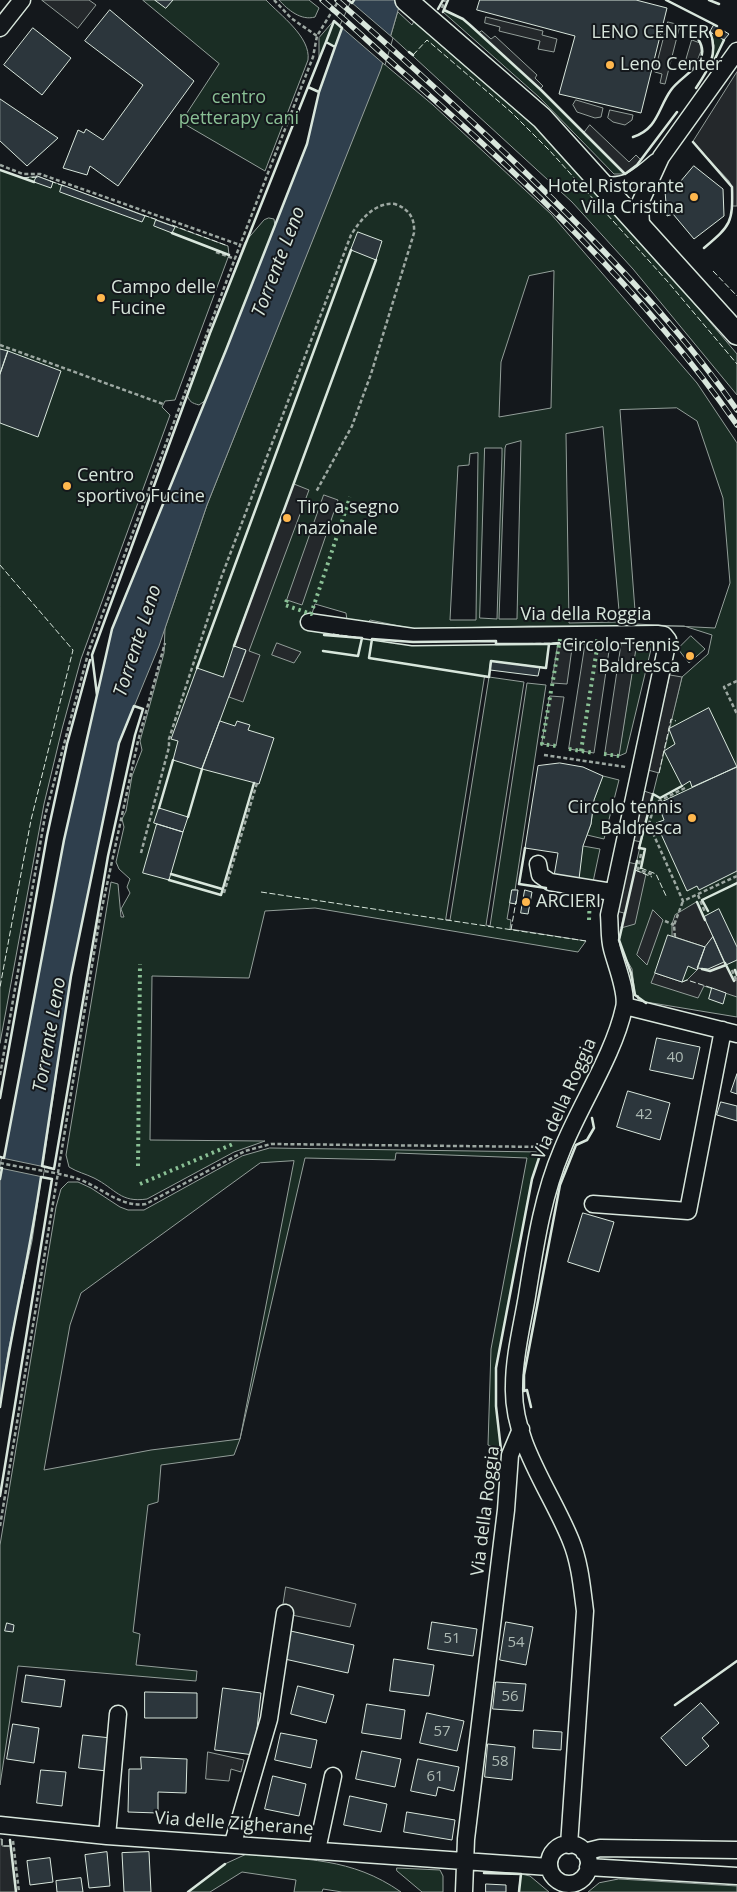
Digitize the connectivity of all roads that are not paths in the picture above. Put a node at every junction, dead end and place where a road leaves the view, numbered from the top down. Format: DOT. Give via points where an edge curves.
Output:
graph roads {
  1 [pos="22,0"];
  2 [pos="412,6"];
  3 [pos="0,28"];
  4 [pos="737,51"];
  5 [pos="661,157"];
  6 [pos="601,184"];
  7 [pos="641,227"];
  8 [pos="737,334"];
  9 [pos="309,622"];
  10 [pos="538,864"];
  11 [pos="612,892"];
  12 [pos="625,1006"];
  13 [pos="730,1032"];
  14 [pos="593,1204"];
  15 [pos="521,1430"];
  16 [pos="285,1613"];
  17 [pos="118,1714"];
  18 [pos="333,1776"];
  19 [pos="0,1825"];
  20 [pos="107,1836"];
  21 [pos="233,1843"];
  22 [pos="317,1850"];
  23 [pos="737,1850"];
  24 [pos="580,1855"];
  25 [pos="465,1861"];
  26 [pos="549,1867"];
  27 [pos="737,1876"];
  28 [pos="464,1892"];
  1 -- 3 [label="street"];
  2 -- 6 [label="main road" via="542,118"];
  4 -- 5 [label="street"];
  5 -- 6 [label="street" via="641,176 628,183 616,186"];
  5 -- 7 [label="street" via="640,203"];
  6 -- 7 [label="main road"];
  7 -- 8 [label="main road"];
  9 -- 11 [label="street, Via della Roggia" via="413,637 657,634 666,637 664,668"];
  10 -- 11 [label="street" via="540,875 550,882"];
  11 -- 12 [label="street, Via della Roggia" via="609,916 611,947"];
  12 -- 13 [label="street"];
  12 -- 15 [label="street, Via della Roggia" via="603,1063 562,1150 540,1217 517,1351 514,1387"];
  13 -- 14 [label="street" via="688,1211"];
  15 -- 24 [label="street" via="571,1542 580,1574 585,1611"];
  15 -- 25 [label="street, Via della Roggia" via="510,1455"];
  16 -- 21 [label="street" via="268,1719"];
  17 -- 20 [label="street"];
  18 -- 22 [label="street"];
  19 -- 20 [label="street, Via delle Zigherane"];
  20 -- 21 [label="street, Via delle Zigherane"];
  21 -- 22 [label="street, Via delle Zigherane"];
  22 -- 25 [label="street, Via delle Zigherane"];
  23 -- 24 [label="street" via="600,1848"];
  24 -- 26 [label="street" via="556,1849 549,1860"];
  24 -- 26 [label="street" via="583,1878 572,1884 554,1878"];
  24 -- 27 [label="street"];
  25 -- 26 [label="street, Via delle Zigherane"];
  25 -- 28 [label="street, Via della Roggia"];
}
